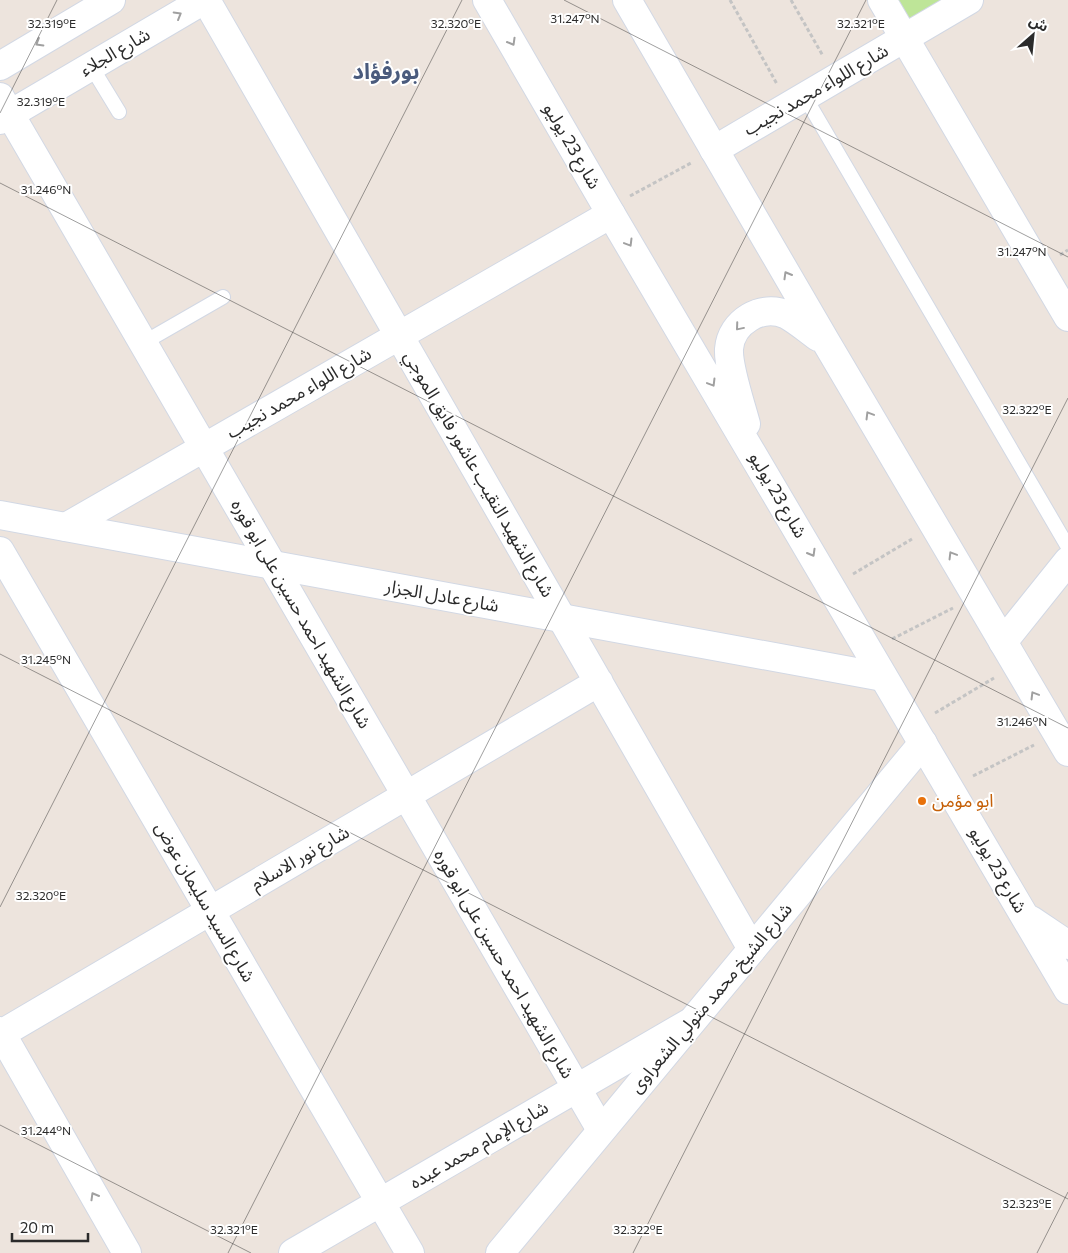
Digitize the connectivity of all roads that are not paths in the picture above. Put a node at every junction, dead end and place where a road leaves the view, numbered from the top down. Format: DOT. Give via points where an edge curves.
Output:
graph roads {
  1 [pos="111,0"];
  2 [pos="205,0"];
  3 [pos="487,0"];
  4 [pos="627,0"];
  5 [pos="882,0"];
  6 [pos="970,0"];
  7 [pos="904,38"];
  8 [pos="0,66"];
  9 [pos="91,66"];
  10 [pos="797,101"];
  11 [pos="3,110"];
  12 [pos="119,112"];
  13 [pos="714,150"];
  14 [pos="610,211"];
  15 [pos="223,297"];
  16 [pos="1068,317"];
  17 [pos="399,336"];
  18 [pos="826,342"];
  19 [pos="143,343"];
  20 [pos="204,448"];
  21 [pos="754,455"];
  22 [pos="0,515"];
  23 [pos="66,527"];
  24 [pos="1068,547"];
  25 [pos="1068,561"];
  26 [pos="3,563"];
  27 [pos="273,565"];
  28 [pos="562,618"];
  29 [pos="1009,653"];
  30 [pos="883,677"];
  31 [pos="599,682"];
  32 [pos="917,734"];
  33 [pos="1062,742"];
  34 [pos="406,795"];
  35 [pos="210,910"];
  36 [pos="1024,915"];
  37 [pos="1068,945"];
  38 [pos="752,948"];
  39 [pos="1068,990"];
  40 [pos="691,1022"];
  41 [pos="1,1032"];
  42 [pos="8,1064"];
  43 [pos="577,1088"];
  44 [pos="601,1130"];
  45 [pos="380,1201"];
  46 [pos="127,1253"];
  47 [pos="293,1253"];
  48 [pos="410,1253"];
  49 [pos="500,1253"];
  1 -- 8 [label="street, one-way"];
  9 -- 2 [label="street, شارع الجلاء, one-way"];
  2 -- 17 [label="street, شارع الشهيد النقيب عاشور فايق الموجي"];
  3 -- 14 [label="street, شارع 23 يوليو, one-way"];
  4 -- 13 [label="street"];
  5 -- 7 [label="street"];
  6 -- 7 [label="street, شارع اللواء محمد نجيب"];
  7 -- 10 [label="street, شارع اللواء محمد نجيب"];
  7 -- 16 [label="street"];
  9 -- 11 [label="street, شارع الجلاء"];
  9 -- 12 [label="lane"];
  10 -- 13 [label="street, شارع اللواء محمد نجيب"];
  10 -- 24 [label="lane"];
  11 -- 19 [label="street, شارع الشهيد احمد حسين على ابو قوره"];
  18 -- 13 [label="street, one-way"];
  14 -- 17 [label="street, شارع اللواء محمد نجيب"];
  14 -- 21 [label="street, شارع 23 يوليو, one-way"];
  15 -- 19 [label="lane"];
  17 -- 20 [label="street, شارع اللواء محمد نجيب"];
  17 -- 28 [label="street, شارع الشهيد النقيب عاشور فايق الموجي"];
  18 -- 21 [label="street, one-way" via="786,315 774,312 761,312 739,325 732,336 730,360"];
  29 -- 18 [label="street, one-way"];
  19 -- 20 [label="street, شارع الشهيد احمد حسين على ابو قوره"];
  20 -- 23 [label="street, شارع اللواء محمد نجيب"];
  20 -- 27 [label="street, شارع الشهيد احمد حسين على ابو قوره"];
  21 -- 30 [label="street, شارع 23 يوليو, one-way"];
  22 -- 23 [label="street, شارع عادل الجزار"];
  23 -- 27 [label="street, شارع عادل الجزار"];
  25 -- 29 [label="street"];
  26 -- 35 [label="street, شارع السيد سليمان عوض"];
  27 -- 28 [label="street, شارع عادل الجزار"];
  27 -- 34 [label="street, شارع الشهيد احمد حسين على ابو قوره"];
  28 -- 30 [label="street, شارع عادل الجزار"];
  28 -- 31 [label="street, شارع الشهيد النقيب عاشور فايق الموجي"];
  33 -- 29 [label="street, one-way"];
  30 -- 32 [label="street, شارع 23 يوليو"];
  31 -- 34 [label="street, شارع نور الاسلام"];
  31 -- 38 [label="street, شارع الشهيد النقيب عاشور فايق الموجي"];
  32 -- 36 [label="street, شارع 23 يوليو"];
  32 -- 38 [label="street, شارع الشيخ محمد متولي الشعراوى"];
  34 -- 35 [label="street, شارع نور الاسلام"];
  34 -- 43 [label="street, شارع الشهيد احمد حسين على ابو قوره"];
  35 -- 41 [label="street, شارع نور الاسلام"];
  35 -- 45 [label="street, شارع السيد سليمان عوض"];
  36 -- 37 [label="street"];
  36 -- 39 [label="street, شارع 23 يوليو"];
  38 -- 40 [label="street, شارع الشيخ محمد متولي الشعراوى"];
  40 -- 43 [label="street, شارع الإمام محمد عبده"];
  40 -- 44 [label="street, شارع الشيخ محمد متولي الشعراوى"];
  41 -- 42 [label="street"];
  46 -- 42 [label="street, one-way"];
  43 -- 44 [label="street, شارع الشهيد احمد حسين على ابو قوره"];
  43 -- 45 [label="street, شارع الإمام محمد عبده"];
  44 -- 49 [label="street, شارع الشيخ محمد متولي الشعراوى"];
  45 -- 47 [label="street, شارع الإمام محمد عبده"];
  45 -- 48 [label="street, شارع السيد سليمان عوض"];
}
